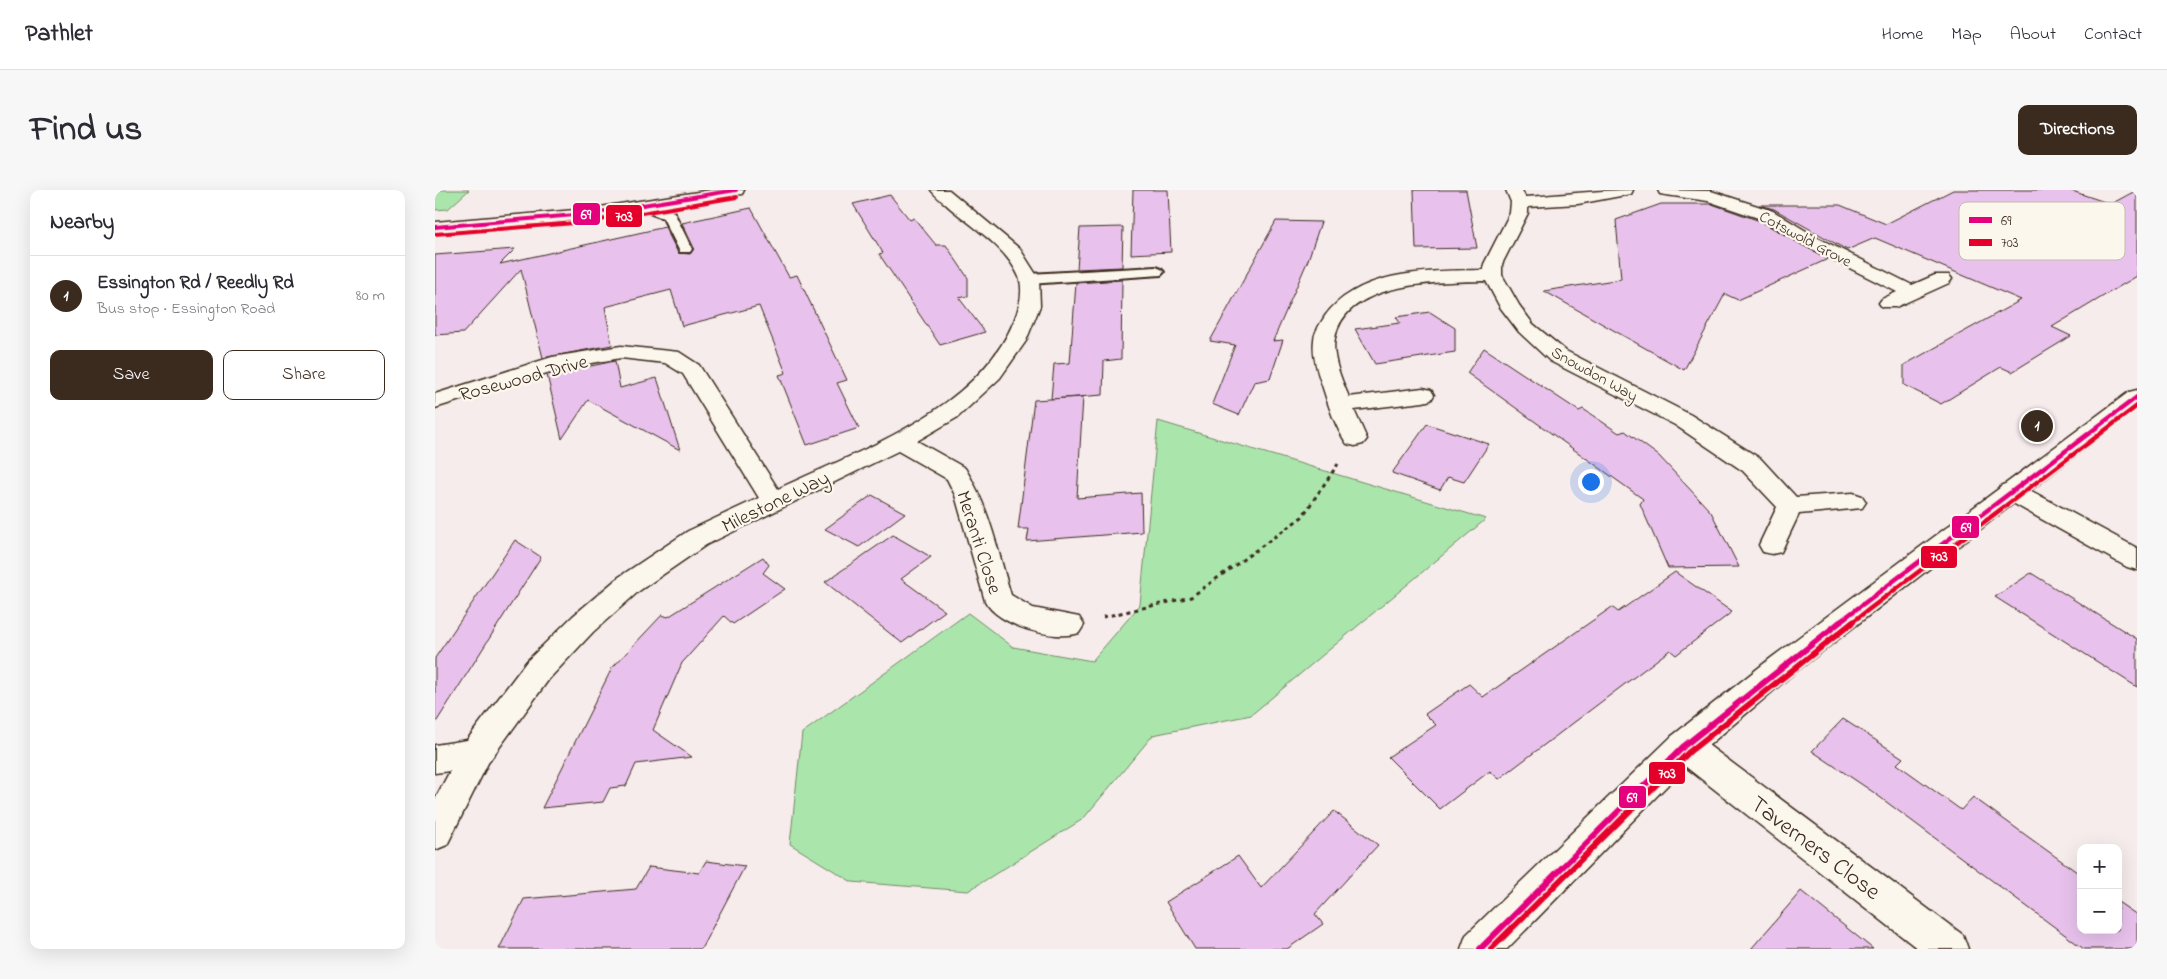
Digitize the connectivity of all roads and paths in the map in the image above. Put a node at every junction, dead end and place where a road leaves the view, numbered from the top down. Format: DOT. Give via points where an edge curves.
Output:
graph roads {
  1 [pos="644,190"];
  2 [pos="737,190"];
  3 [pos="939,190"];
  4 [pos="1625,190"];
  5 [pos="1666,190"];
  6 [pos="1517,196"];
  7 [pos="645,207"];
  8 [pos="435,227"];
  9 [pos="685,249"];
  10 [pos="1156,272"];
  11 [pos="1492,275"];
  12 [pos="1942,278"];
  13 [pos="1029,279"];
  14 [pos="1911,292"];
  15 [pos="1889,303"];
  16 [pos="1423,395"];
  17 [pos="2137,397"];
  18 [pos="435,401"];
  19 [pos="1341,406"];
  20 [pos="1355,439"];
  21 [pos="899,441"];
  22 [pos="2011,491"];
  23 [pos="774,502"];
  24 [pos="1853,502"];
  25 [pos="1790,506"];
  26 [pos="1772,544"];
  27 [pos="2137,560"];
  28 [pos="1069,625"];
  29 [pos="1683,746"];
  30 [pos="476,753"];
  31 [pos="435,759"];
  32 [pos="435,834"];
  33 [pos="1480,949"];
  34 [pos="1949,949"];
  1 -- 7 [label="street"];
  2 -- 7 [label="street"];
  3 -- 13 [label="street, Milestone Way" via="1014,252"];
  4 -- 6 [label="street" via="1578,199"];
  5 -- 14 [label="street, Cotswold Grove" via="1711,196 1767,215"];
  6 -- 11 [label="street" via="1519,213 1493,264"];
  7 -- 8 [label="street" via="531,221"];
  7 -- 9 [label="lane" via="669,215"];
  10 -- 13 [label="lane"];
  11 -- 19 [label="street" via="1419,278 1377,288 1352,300 1335,316 1324,339 1330,379"];
  11 -- 25 [label="street, Snowdon Way" via="1526,328 1558,356 1683,420 1752,465"];
  12 -- 14 [label="street"];
  13 -- 21 [label="street, Milestone Way" via="1030,306 1015,341 992,373 950,412"];
  14 -- 15 [label="street"];
  16 -- 19 [label="street"];
  17 -- 22 [label="street"];
  18 -- 23 [label="street, Rosewood Drive" via="560,362 621,352 671,357 691,370"];
  19 -- 20 [label="street"];
  20 -- 28 [label="path" via="1302,517 1191,597"];
  21 -- 23 [label="street, Milestone Way"];
  21 -- 28 [label="street, Meranti Close" via="956,474 968,495 999,602 1025,618"];
  22 -- 27 [label="street"];
  22 -- 29 [label="street"];
  23 -- 30 [label="street, Milestone Way" via="697,538 629,584 583,624 538,670"];
  24 -- 25 [label="street"];
  25 -- 26 [label="street"];
  29 -- 33 [label="street"];
  29 -- 34 [label="street, Taverners Close"];
  30 -- 31 [label="street"];
  30 -- 32 [label="street, Milestone Way"];
}
